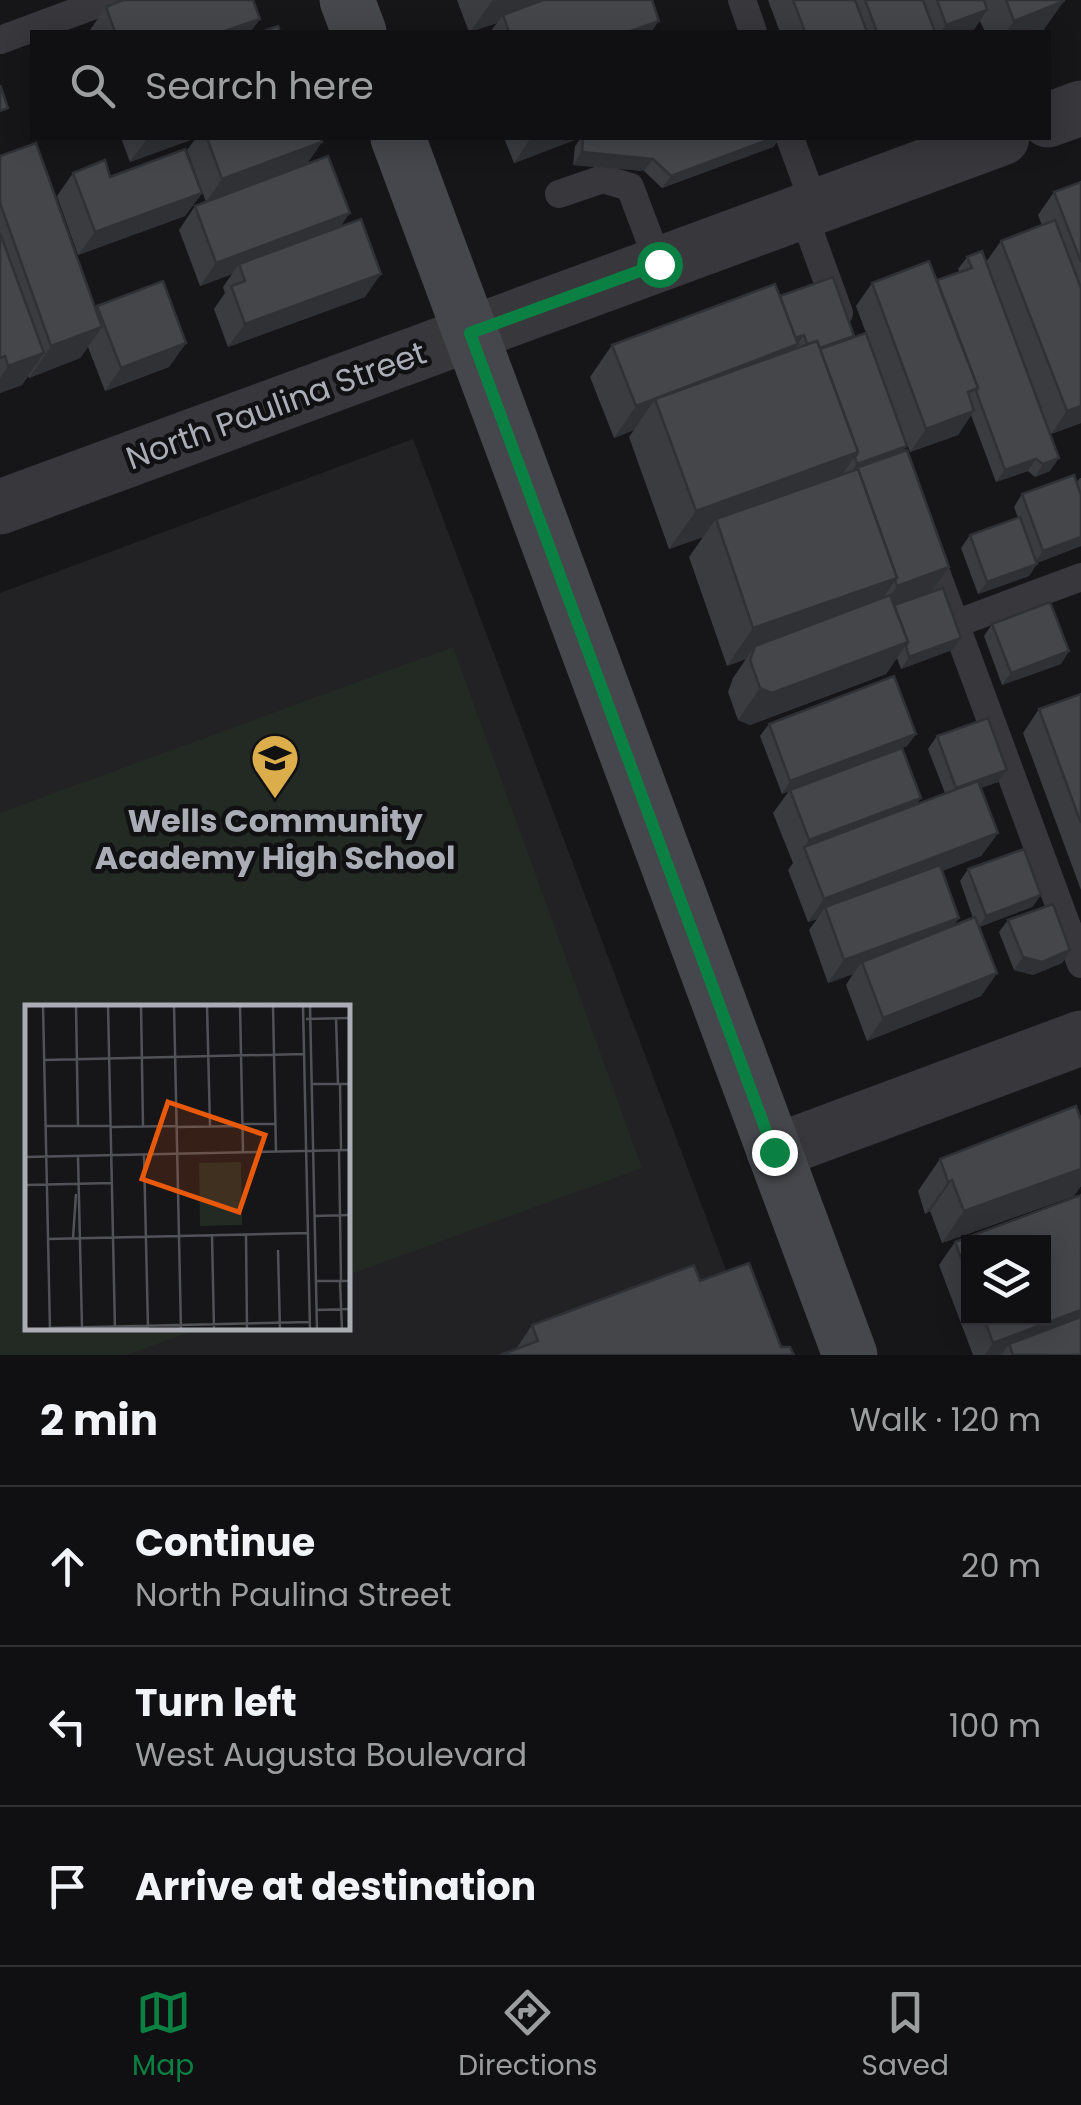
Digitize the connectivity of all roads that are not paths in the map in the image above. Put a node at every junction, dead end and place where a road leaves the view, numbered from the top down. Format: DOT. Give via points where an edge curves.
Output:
graph roads {
  1 [pos="108,0"];
  2 [pos="347,0"];
  3 [pos="742,0"];
  4 [pos="358,30"];
  5 [pos="752,30"];
  6 [pos="0,40"];
  7 [pos="1081,108"];
  8 [pos="1051,119"];
  9 [pos="399,140"];
  10 [pos="791,140"];
  11 [pos="997,140"];
  12 [pos="559,194"];
  13 [pos="808,209"];
  14 [pos="659,264"];
  15 [pos="470,333"];
  16 [pos="846,333"];
  17 [pos="0,507"];
  18 [pos="914,515"];
  19 [pos="1081,577"];
  20 [pos="955,624"];
  21 [pos="1081,964"];
  22 [pos="1081,1038"];
  23 [pos="774,1152"];
  24 [pos="850,1355"];
  1 -- 6 [label="lane"];
  2 -- 4 [label="street"];
  3 -- 5 [label="lane"];
  7 -- 8 [label="street"];
  9 -- 15 [label="street"];
  10 -- 13 [label="lane"];
  11 -- 13 [label="street, North Paulina Street"];
  12 -- 14 [label="lane" via="602,179 630,187"];
  13 -- 14 [label="street, North Paulina Street"];
  13 -- 16 [label="lane"];
  14 -- 15 [label="street, North Paulina Street"];
  15 -- 17 [label="street, North Paulina Street"];
  15 -- 23 [label="street"];
  18 -- 20 [label="lane"];
  19 -- 20 [label="lane"];
  20 -- 21 [label="lane"];
  22 -- 23 [label="street"];
  23 -- 24 [label="street"];
}
